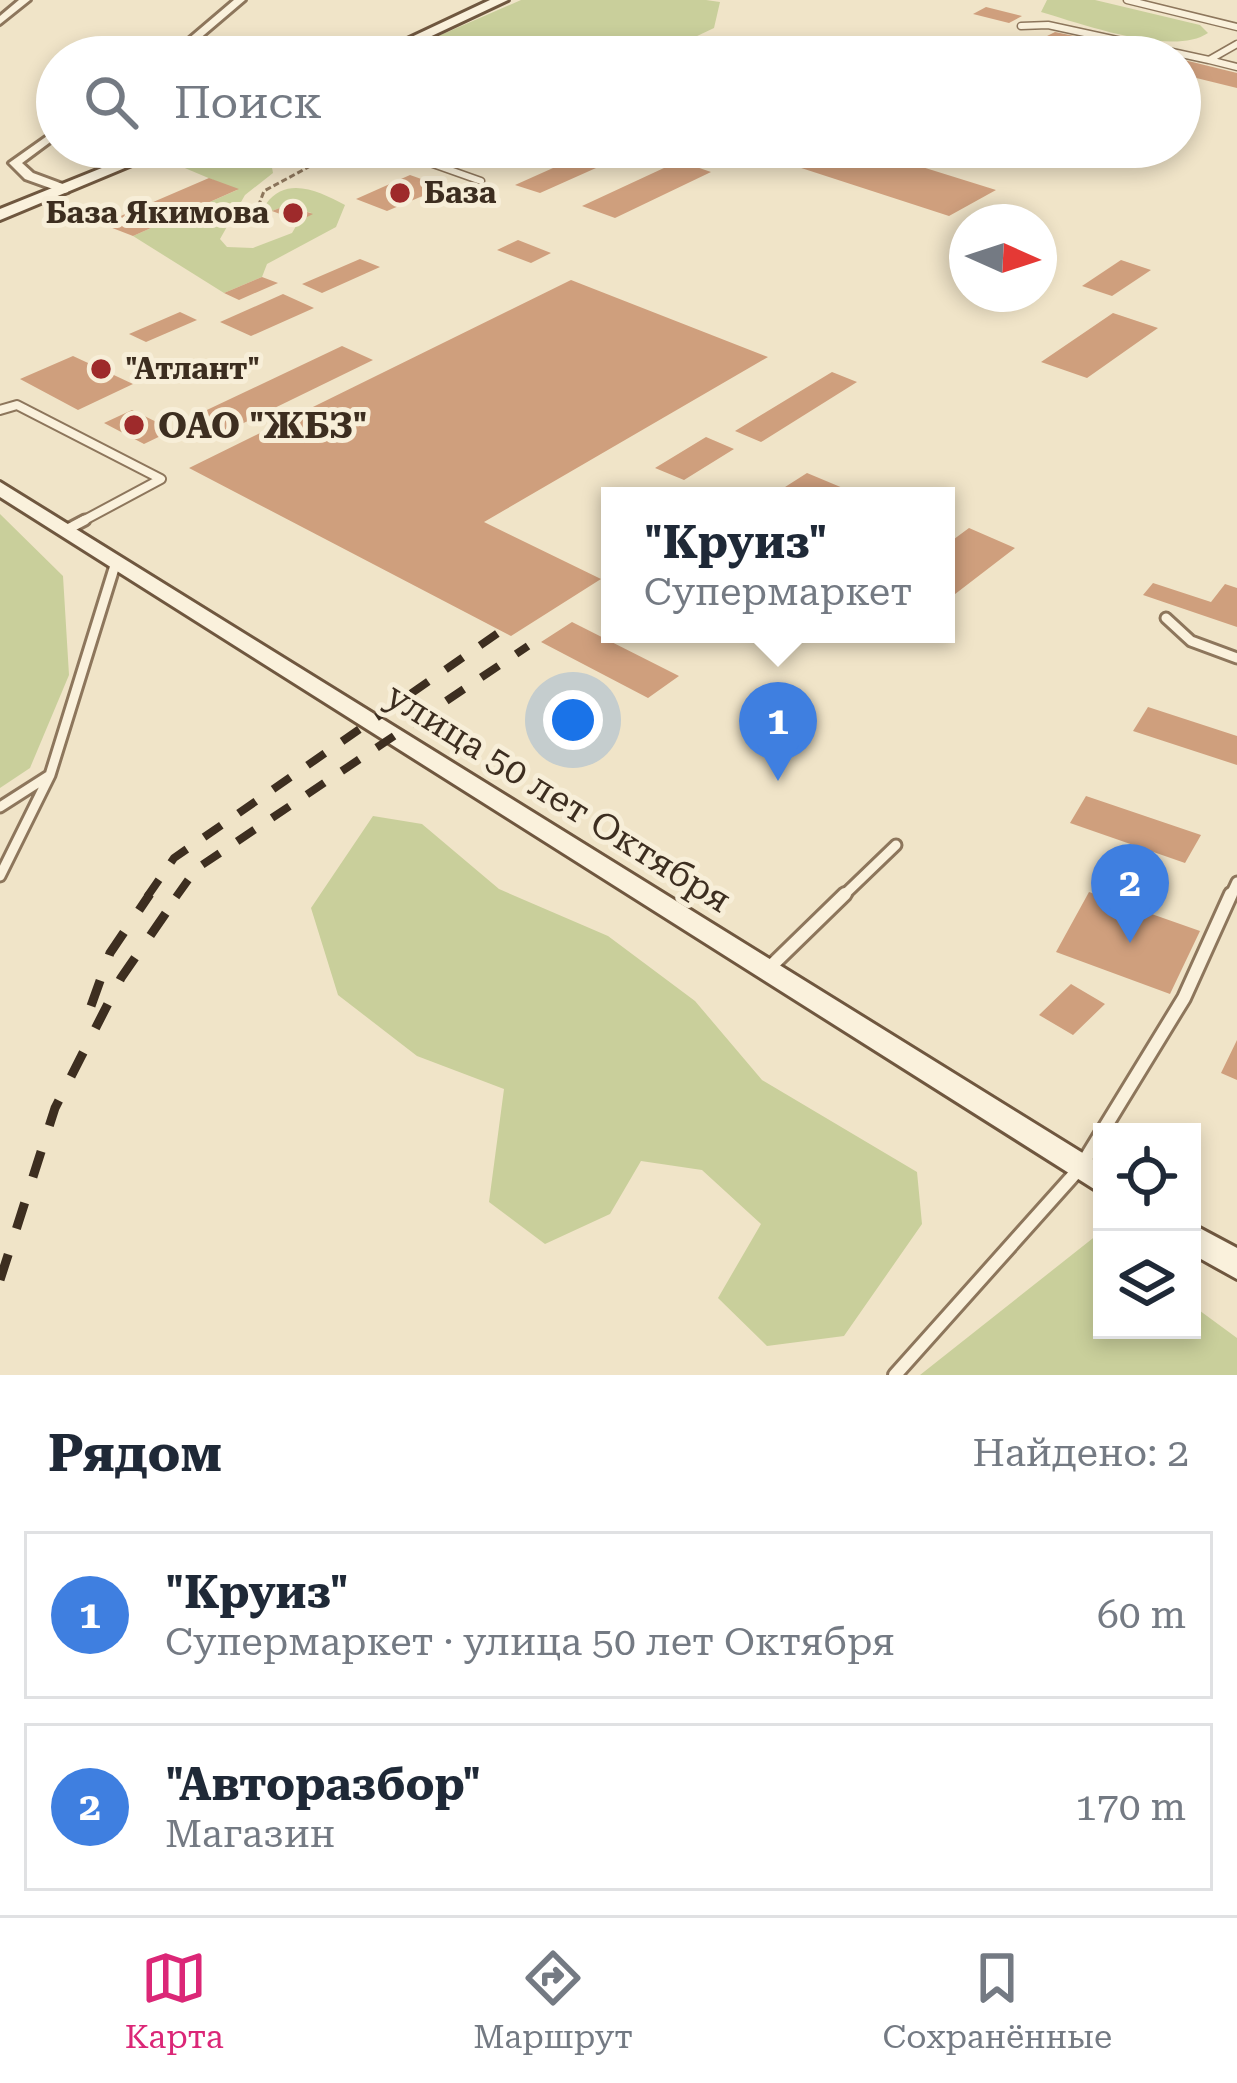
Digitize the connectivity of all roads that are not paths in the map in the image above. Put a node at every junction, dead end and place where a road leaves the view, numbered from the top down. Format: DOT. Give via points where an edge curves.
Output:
graph roads {
  1 [pos="25,0"];
  2 [pos="240,0"];
  3 [pos="501,0"];
  4 [pos="1127,0"];
  5 [pos="0,21"];
  6 [pos="1021,26"];
  7 [pos="1237,27"];
  8 [pos="197,36"];
  9 [pos="422,36"];
  10 [pos="1095,36"];
  11 [pos="1237,44"];
  12 [pos="1201,58"];
  13 [pos="1209,60"];
  14 [pos="1237,67"];
  15 [pos="36,148"];
  16 [pos="116,168"];
  17 [pos="443,168"];
  18 [pos="482,182"];
  19 [pos="64,189"];
  20 [pos="0,215"];
  21 [pos="0,410"];
  22 [pos="0,488"];
  23 [pos="66,530"];
  24 [pos="116,562"];
  25 [pos="1166,618"];
  26 [pos="1237,658"];
  27 [pos="50,775"];
  28 [pos="0,807"];
  29 [pos="896,845"];
  30 [pos="0,876"];
  31 [pos="1237,882"];
  32 [pos="766,970"];
  33 [pos="1091,1174"];
  34 [pos="1201,1242"];
  35 [pos="1237,1264"];
  36 [pos="895,1375"];
  1 -- 5 [label="street"];
  2 -- 8 [label="street"];
  3 -- 9 [label="main road"];
  4 -- 7 [label="lane"];
  6 -- 10 [label="lane"];
  11 -- 13 [label="lane"];
  12 -- 13 [label="lane"];
  13 -- 14 [label="lane"];
  15 -- 19 [label="street" via="15,163"];
  16 -- 19 [label="main road"];
  17 -- 18 [label="lane"];
  19 -- 20 [label="main road"];
  21 -- 23 [label="lane" via="17,405 161,479"];
  22 -- 23 [label="main road, улица 50 лет Октября"];
  23 -- 24 [label="main road, улица 50 лет Октября"];
  24 -- 27 [label="lane"];
  24 -- 32 [label="main road, улица 50 лет Октября"];
  25 -- 26 [label="lane" via="1191,641"];
  27 -- 28 [label="lane"];
  27 -- 30 [label="lane"];
  29 -- 32 [label="lane"];
  31 -- 33 [label="lane"];
  32 -- 33 [label="main road, улица 50 лет Октября"];
  33 -- 36 [label="lane"];
  34 -- 35 [label="main road"];
}
